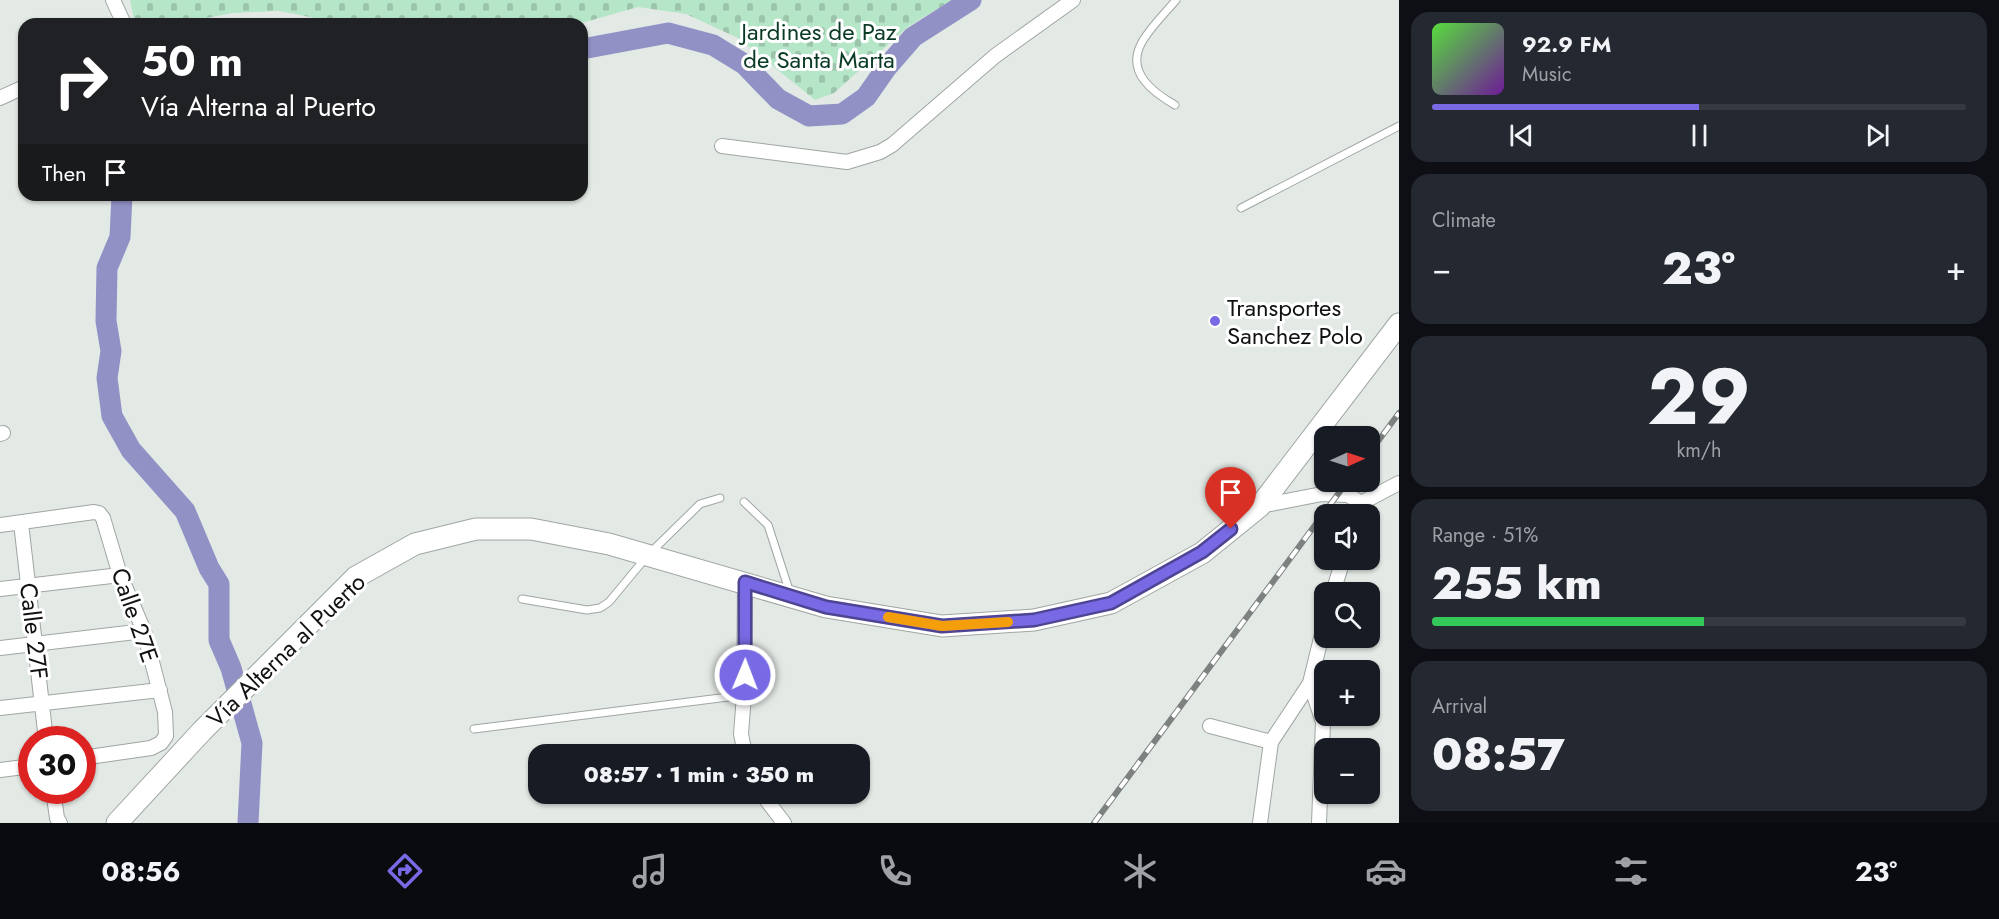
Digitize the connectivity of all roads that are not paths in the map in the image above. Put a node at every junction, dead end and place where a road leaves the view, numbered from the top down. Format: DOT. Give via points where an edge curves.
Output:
graph roads {
  1 [pos="113,0"];
  2 [pos="1073,0"];
  3 [pos="1176,0"];
  4 [pos="121,18"];
  5 [pos="18,90"];
  6 [pos="0,98"];
  7 [pos="1175,105"];
  8 [pos="1399,126"];
  9 [pos="722,146"];
  10 [pos="1241,208"];
  11 [pos="1399,324"];
  12 [pos="1399,483"];
  13 [pos="720,498"];
  14 [pos="744,502"];
  15 [pos="1355,504"];
  16 [pos="1367,504"];
  17 [pos="1260,506"];
  18 [pos="21,523"];
  19 [pos="0,525"];
  20 [pos="648,555"];
  21 [pos="120,575"];
  22 [pos="745,582"];
  23 [pos="28,586"];
  24 [pos="0,589"];
  25 [pos="791,596"];
  26 [pos="522,599"];
  27 [pos="144,630"];
  28 [pos="35,644"];
  29 [pos="0,648"];
  30 [pos="1319,648"];
  31 [pos="1310,683"];
  32 [pos="160,690"];
  33 [pos="744,695"];
  34 [pos="43,703"];
  35 [pos="0,705"];
  36 [pos="45,726"];
  37 [pos="1210,726"];
  38 [pos="474,729"];
  39 [pos="1271,742"];
  40 [pos="743,744"];
  41 [pos="96,756"];
  42 [pos="18,768"];
  43 [pos="0,770"];
  44 [pos="55,804"];
  45 [pos="770,804"];
  46 [pos="60,823"];
  47 [pos="117,823"];
  48 [pos="784,823"];
  49 [pos="1260,823"];
  50 [pos="1319,823"];
  1 -- 4 [label="street"];
  2 -- 9 [label="street" via="995,56 880,152 847,162"];
  3 -- 7 [label="lane" via="1140,44 1137,64 1155,94"];
  5 -- 6 [label="street"];
  8 -- 10 [label="lane"];
  11 -- 17 [label="main road, Vía Alterna al Puerto"];
  12 -- 16 [label="street"];
  13 -- 20 [label="lane" via="700,504"];
  14 -- 25 [label="lane" via="768,525"];
  15 -- 17 [label="street" via="1348,495 1322,494"];
  17 -- 25 [label="main road, Vía Alterna al Puerto" via="1202,552 1111,603 1034,620 942,626 826,607"];
  18 -- 19 [label="street"];
  18 -- 21 [label="street, Calle 27E" via="99,513"];
  18 -- 23 [label="street, Calle 27F"];
  20 -- 22 [label="main road, Vía Alterna al Puerto"];
  20 -- 26 [label="lane" via="600,608 587,610"];
  20 -- 47 [label="main road, Vía Alterna al Puerto" via="531,529 476,529 416,544 356,577 202,731"];
  21 -- 23 [label="street"];
  21 -- 27 [label="street, Calle 27E"];
  22 -- 25 [label="main road, Vía Alterna al Puerto"];
  22 -- 33 [label="street"];
  23 -- 24 [label="street"];
  23 -- 28 [label="street, Calle 27F"];
  27 -- 28 [label="street"];
  27 -- 32 [label="street, Calle 27E"];
  28 -- 29 [label="street"];
  28 -- 34 [label="street, Calle 27F"];
  30 -- 31 [label="street"];
  31 -- 39 [label="street"];
  31 -- 50 [label="street" via="1323,722"];
  32 -- 34 [label="street"];
  32 -- 41 [label="street, Calle 27E" via="166,736 161,743"];
  33 -- 38 [label="lane"];
  33 -- 40 [label="street"];
  34 -- 35 [label="street"];
  34 -- 36 [label="street, Calle 27F"];
  37 -- 39 [label="street"];
  39 -- 49 [label="street"];
  42 -- 43 [label="street"];
  44 -- 46 [label="street"];
  45 -- 48 [label="street"];
}
